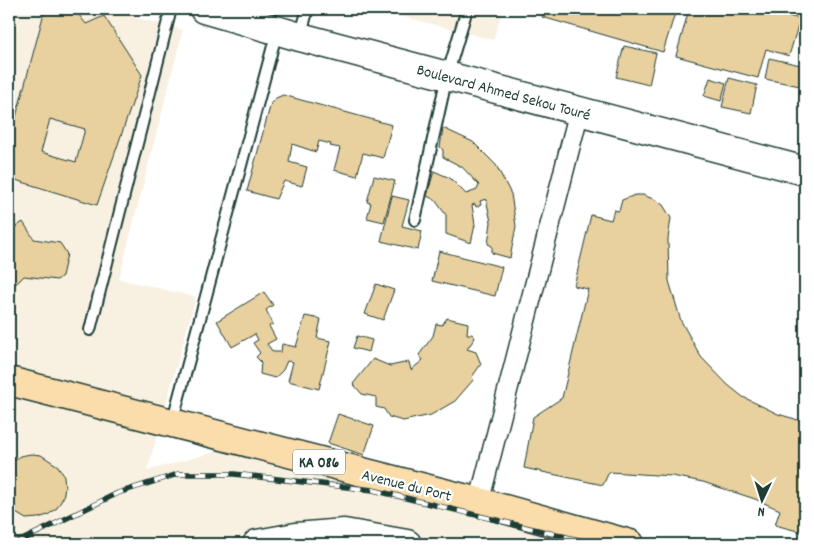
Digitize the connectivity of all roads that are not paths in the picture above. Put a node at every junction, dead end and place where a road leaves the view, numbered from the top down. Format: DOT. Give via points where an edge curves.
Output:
graph roads {
  1 [pos="172,9"];
  2 [pos="204,9"];
  3 [pos="308,9"];
  4 [pos="467,9"];
  5 [pos="289,34"];
  6 [pos="446,76"];
  7 [pos="579,112"];
  8 [pos="805,171"];
  9 [pos="415,220"];
  10 [pos="90,330"];
  11 [pos="9,381"];
  12 [pos="172,424"];
  13 [pos="479,502"];
  14 [pos="257,544"];
  15 [pos="407,544"];
  16 [pos="630,544"];
  1 -- 10 [label="lane"];
  2 -- 5 [label="street, Boulevard Ahmed Sekou Touré"];
  3 -- 5 [label="lane"];
  4 -- 6 [label="lane"];
  5 -- 6 [label="street, Boulevard Ahmed Sekou Touré"];
  5 -- 12 [label="lane"];
  6 -- 7 [label="street, Boulevard Ahmed Sekou Touré"];
  6 -- 9 [label="lane"];
  7 -- 8 [label="street, Boulevard Ahmed Sekou Touré"];
  7 -- 13 [label="street"];
  11 -- 12 [label="main road, Avenue du Port / KA 086"];
  12 -- 13 [label="main road, Avenue du Port / KA 086"];
  13 -- 16 [label="main road, Avenue du Port / KA 086"];
  14 -- 15 [label="street" via="296,537 344,534"];
}
